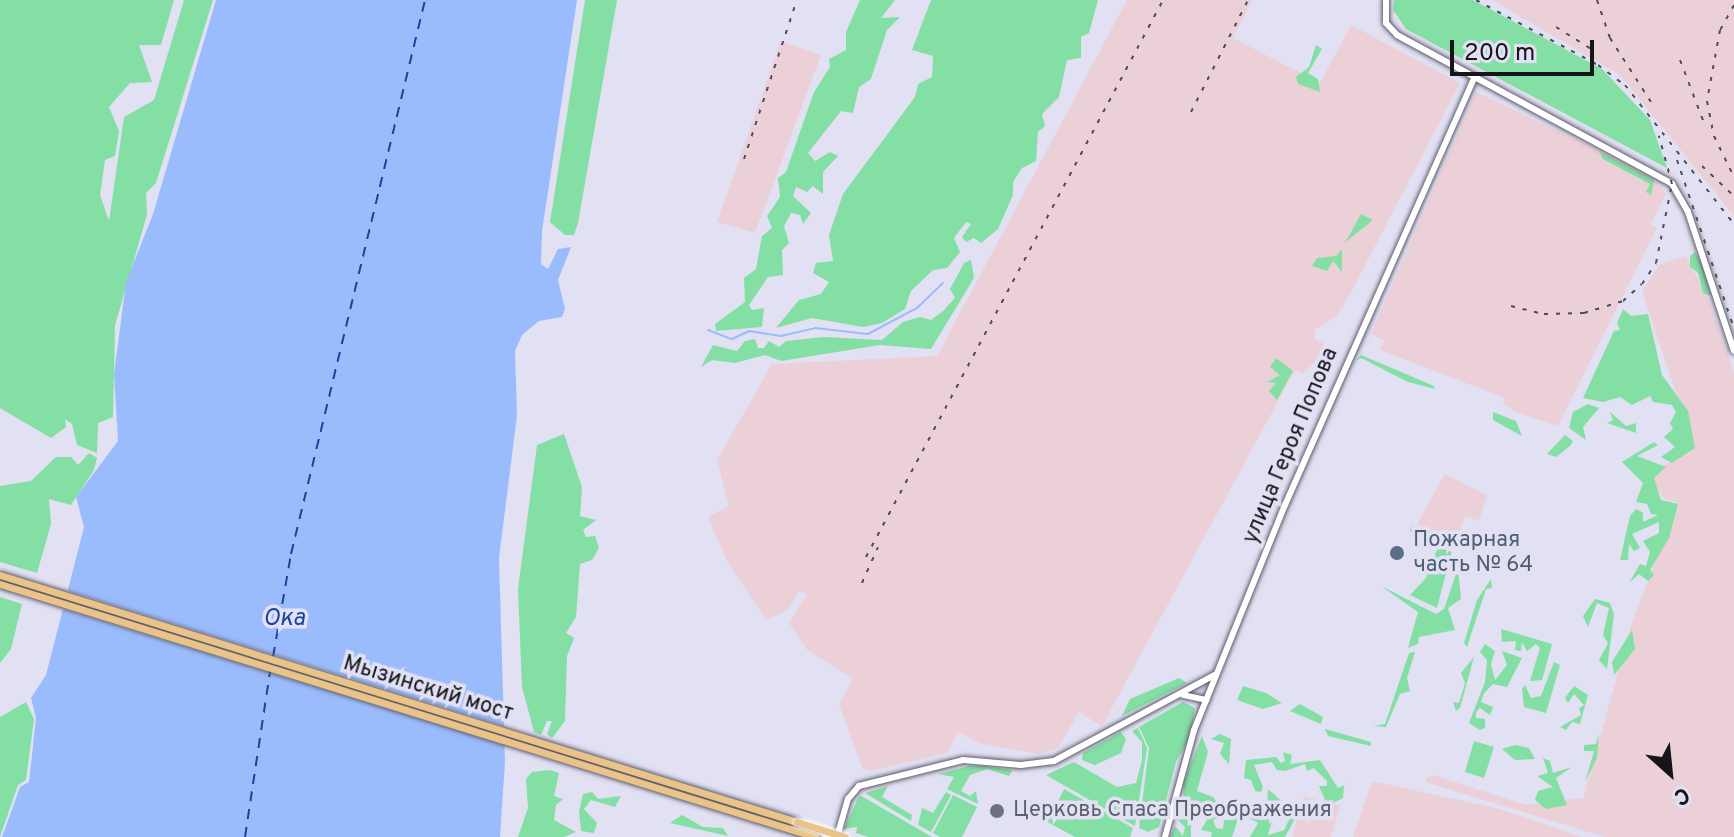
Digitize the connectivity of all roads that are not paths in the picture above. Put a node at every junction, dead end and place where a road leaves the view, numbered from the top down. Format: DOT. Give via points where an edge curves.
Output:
graph roads {
  1 [pos="1386,0"];
  2 [pos="1475,77"];
  3 [pos="1734,351"];
  4 [pos="0,575"];
  5 [pos="0,584"];
  6 [pos="1216,674"];
  7 [pos="1179,695"];
  8 [pos="1206,700"];
  9 [pos="616,771"];
  10 [pos="796,826"];
  11 [pos="816,837"];
  12 [pos="837,837"];
  13 [pos="845,837"];
  14 [pos="1165,837"];
  1 -- 2 [label="street" via="1386,23 1397,35"];
  2 -- 3 [label="street" via="1672,184 1688,212"];
  2 -- 6 [label="street, улица Героя Попова" via="1351,347"];
  4 -- 9 [label="main road, Мызинский мост"];
  5 -- 9 [label="main road, Мызинский мост"];
  6 -- 7 [label="street"];
  6 -- 8 [label="street, улица Героя Попова"];
  7 -- 8 [label="street"];
  7 -- 12 [label="street" via="1054,761 1031,765 963,760 859,786 848,799"];
  8 -- 14 [label="street, улица Героя Попова"];
  9 -- 10 [label="main road, Мызинский мост"];
  10 -- 11 [label="main road, Мызинский мост"];
  10 -- 13 [label="main road, Мызинский мост, bridge"];
}
